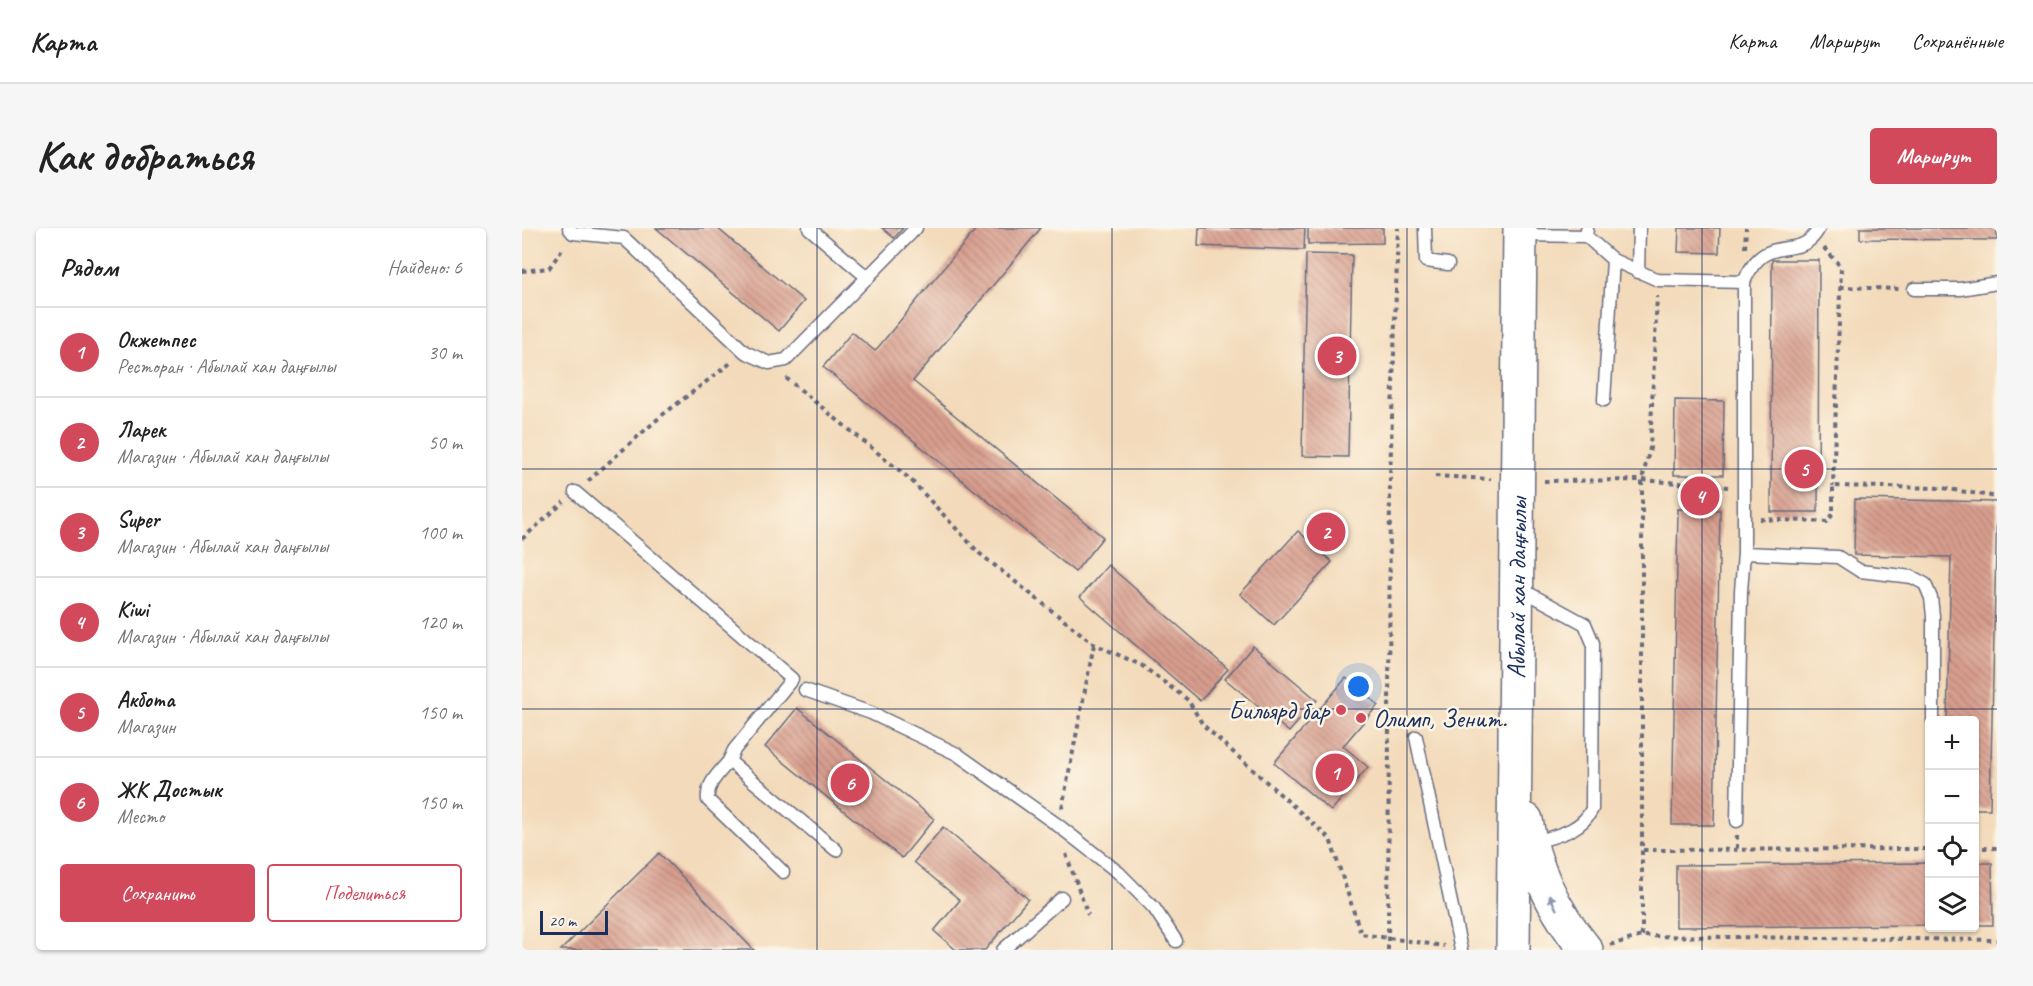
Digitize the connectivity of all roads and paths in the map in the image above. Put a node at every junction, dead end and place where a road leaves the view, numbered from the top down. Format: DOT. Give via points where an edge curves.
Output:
graph roads {
  1 [pos="809,228"];
  2 [pos="916,228"];
  3 [pos="1398,228"];
  4 [pos="1425,228"];
  5 [pos="1639,228"];
  6 [pos="571,231"];
  7 [pos="1520,232"];
  8 [pos="1587,232"];
  9 [pos="1817,232"];
  10 [pos="621,233"];
  11 [pos="1613,260"];
  12 [pos="1448,264"];
  13 [pos="522,271"];
  14 [pos="1638,272"];
  15 [pos="868,278"];
  16 [pos="1658,280"];
  17 [pos="1744,282"];
  18 [pos="1997,284"];
  19 [pos="1840,287"];
  20 [pos="1914,289"];
  21 [pos="745,352"];
  22 [pos="769,363"];
  23 [pos="1604,400"];
  24 [pos="1435,476"];
  25 [pos="1642,480"];
  26 [pos="1519,481"];
  27 [pos="1833,486"];
  28 [pos="1743,488"];
  29 [pos="575,492"];
  30 [pos="1997,497"];
  31 [pos="1745,518"];
  32 [pos="522,539"];
  33 [pos="1744,553"];
  34 [pos="1516,587"];
  35 [pos="1094,644"];
  36 [pos="805,690"];
  37 [pos="1934,716"];
  38 [pos="1416,738"];
  39 [pos="729,761"];
  40 [pos="1737,821"];
  41 [pos="1059,826"];
  42 [pos="1522,846"];
  43 [pos="1979,848"];
  44 [pos="1997,848"];
  45 [pos="1925,849"];
  46 [pos="836,850"];
  47 [pos="1643,850"];
  48 [pos="783,872"];
  49 [pos="1062,898"];
  50 [pos="1088,915"];
  51 [pos="1642,936"];
  52 [pos="1389,937"];
  53 [pos="1997,940"];
  54 [pos="1176,941"];
  55 [pos="1594,949"];
  56 [pos="1003,950"];
  57 [pos="1388,950"];
  58 [pos="1461,950"];
  59 [pos="1513,950"];
  1 -- 15 [label="lane"];
  2 -- 15 [label="lane"];
  3 -- 52 [label="path" via="1390,479"];
  4 -- 12 [label="lane" via="1426,261"];
  5 -- 14 [label="lane"];
  6 -- 10 [label="lane"];
  6 -- 13 [label="path" via="549,268"];
  7 -- 8 [label="lane"];
  7 -- 26 [label="highway, Абылай хан даңғылы"];
  8 -- 11 [label="lane"];
  9 -- 17 [label="lane" via="1805,244 1770,248 1750,266"];
  9 -- 19 [label="path" via="1841,267"];
  10 -- 21 [label="lane"];
  11 -- 14 [label="lane"];
  11 -- 23 [label="lane"];
  14 -- 16 [label="lane"];
  15 -- 22 [label="lane" via="786,360"];
  16 -- 17 [label="lane"];
  16 -- 25 [label="path" via="1650,448"];
  17 -- 28 [label="lane"];
  18 -- 20 [label="lane"];
  19 -- 20 [label="path"];
  19 -- 27 [label="path"];
  21 -- 22 [label="lane"];
  21 -- 29 [label="path" via="661,416"];
  22 -- 35 [label="path" via="911,480 979,552"];
  24 -- 26 [label="path"];
  25 -- 26 [label="path"];
  25 -- 28 [label="path"];
  25 -- 47 [label="path"];
  26 -- 34 [label="highway, Абылай хан даңғылы"];
  27 -- 30 [label="path" via="1942,488"];
  27 -- 31 [label="path" via="1833,514 1827,522"];
  28 -- 31 [label="lane"];
  29 -- 32 [label="path"];
  29 -- 39 [label="lane" via="792,679"];
  31 -- 33 [label="lane"];
  33 -- 37 [label="lane" via="1838,557 1860,571 1912,577 1925,584 1933,616"];
  33 -- 40 [label="lane"];
  34 -- 42 [label="highway, Абылай хан даңғылы" via="1515,754"];
  34 -- 42 [label="lane" via="1585,624 1593,643 1592,809 1588,818 1574,829"];
  35 -- 41 [label="path"];
  35 -- 52 [label="path" via="1141,665 1188,700 1203,725 1330,839 1361,934"];
  36 -- 41 [label="lane" via="872,713 957,754"];
  38 -- 58 [label="lane"];
  39 -- 46 [label="lane"];
  39 -- 48 [label="lane" via="711,783 708,800"];
  41 -- 50 [label="path"];
  41 -- 54 [label="lane" via="1119,873 1154,908"];
  55 -- 42 [label="highway, one-way" via="1559,913"];
  42 -- 59 [label="highway, Абылай хан даңғылы"];
  43 -- 44 [label="path"];
  45 -- 47 [label="path"];
  47 -- 51 [label="path"];
  49 -- 56 [label="lane"];
  51 -- 53 [label="path"];
  51 -- 55 [label="path"];
  52 -- 57 [label="path"];
}
